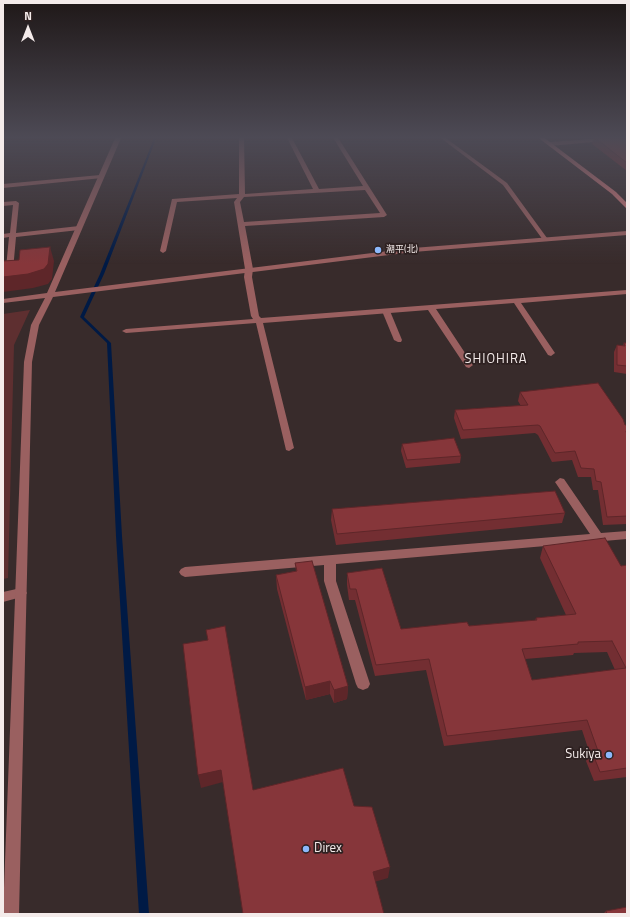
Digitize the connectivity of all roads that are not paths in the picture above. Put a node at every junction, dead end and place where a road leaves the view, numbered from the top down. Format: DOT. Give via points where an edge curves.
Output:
graph roads {
  1 [pos="81,179"];
  2 [pos="99,179"];
  3 [pos="242,179"];
  4 [pos="311,179"];
  5 [pos="362,179"];
  6 [pos="498,179"];
  7 [pos="595,179"];
  8 [pos="3,186"];
  9 [pos="368,188"];
  10 [pos="317,191"];
  11 [pos="242,196"];
  12 [pos="3,204"];
  13 [pos="627,207"];
  14 [pos="240,224"];
  15 [pos="79,228"];
  16 [pos="627,233"];
  17 [pos="12,235"];
  18 [pos="3,236"];
  19 [pos="545,239"];
  20 [pos="163,252"];
  21 [pos="249,269"];
  22 [pos="3,270"];
  23 [pos="627,292"];
  24 [pos="50,295"];
  25 [pos="3,301"];
  26 [pos="516,301"];
  27 [pos="431,308"];
  28 [pos="386,311"];
  29 [pos="259,321"];
  30 [pos="126,331"];
  31 [pos="398,340"];
  32 [pos="552,353"];
  33 [pos="469,365"];
  34 [pos="289,448"];
  35 [pos="560,482"];
  36 [pos="627,535"];
  37 [pos="598,537"];
  38 [pos="330,561"];
  39 [pos="185,572"];
  40 [pos="21,593"];
  41 [pos="3,597"];
  42 [pos="362,684"];
  43 [pos="8,847"];
  44 [pos="11,914"];
  1 -- 8 [label="street"];
  2 -- 15 [label="street"];
  3 -- 11 [label="street"];
  4 -- 10 [label="street"];
  5 -- 9 [label="street"];
  6 -- 19 [label="street" via="505,184"];
  7 -- 13 [label="main road"];
  9 -- 10 [label="street"];
  9 -- 14 [label="street" via="384,215"];
  10 -- 11 [label="street"];
  11 -- 14 [label="street" via="237,202"];
  11 -- 20 [label="street" via="174,200"];
  12 -- 17 [label="street" via="16,203"];
  14 -- 21 [label="street"];
  15 -- 17 [label="street"];
  15 -- 24 [label="street"];
  16 -- 19 [label="street"];
  17 -- 18 [label="street"];
  17 -- 22 [label="street" via="9,270"];
  19 -- 21 [label="street" via="413,250"];
  21 -- 24 [label="street"];
  21 -- 29 [label="street" via="248,277 255,316"];
  23 -- 26 [label="street"];
  24 -- 25 [label="street"];
  24 -- 40 [label="street" via="35,326 28,362"];
  26 -- 27 [label="street"];
  26 -- 32 [label="street"];
  27 -- 28 [label="street"];
  27 -- 33 [label="street"];
  28 -- 29 [label="street"];
  28 -- 31 [label="lane"];
  29 -- 30 [label="street"];
  29 -- 34 [label="street"];
  35 -- 37 [label="street"];
  36 -- 37 [label="street"];
  37 -- 38 [label="street"];
  38 -- 39 [label="street"];
  38 -- 42 [label="street" via="330,581"];
  40 -- 41 [label="street"];
  40 -- 43 [label="street"];
  43 -- 44 [label="street"];
}
